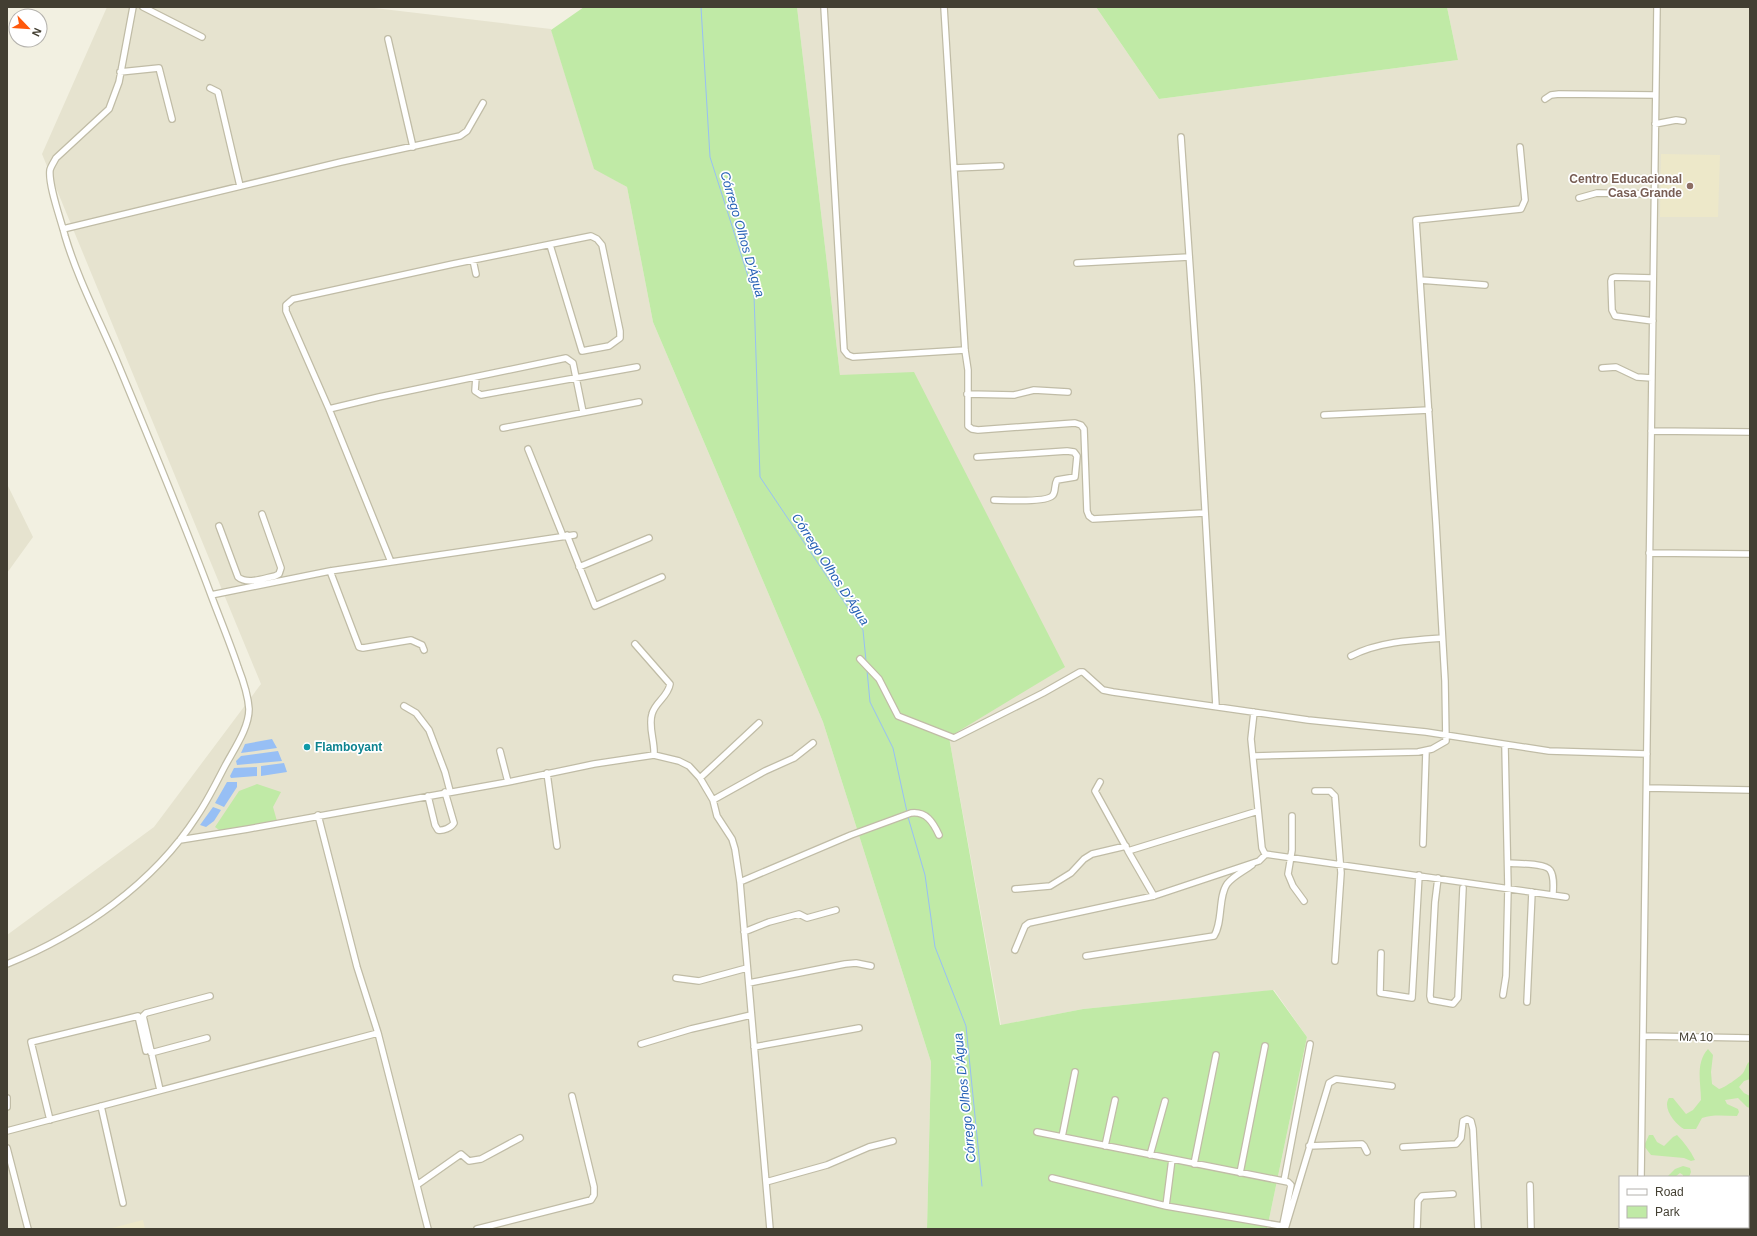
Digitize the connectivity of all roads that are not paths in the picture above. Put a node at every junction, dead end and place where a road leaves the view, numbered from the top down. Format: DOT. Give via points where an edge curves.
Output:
graph roads {
  1 [pos="133,7"];
  2 [pos="143,7"];
  3 [pos="824,7"];
  4 [pos="944,7"];
  5 [pos="1656,8"];
  6 [pos="202,36"];
  7 [pos="388,39"];
  8 [pos="120,72"];
  9 [pos="210,88"];
  10 [pos="1655,95"];
  11 [pos="1545,99"];
  12 [pos="483,103"];
  13 [pos="172,119"];
  14 [pos="1683,121"];
  15 [pos="1655,124"];
  16 [pos="1181,137"];
  17 [pos="413,147"];
  18 [pos="1520,147"];
  19 [pos="1000,166"];
  20 [pos="954,168"];
  21 [pos="240,186"];
  22 [pos="1655,194"];
  23 [pos="1579,198"];
  24 [pos="63,229"];
  25 [pos="550,245"];
  26 [pos="1188,257"];
  27 [pos="473,260"];
  28 [pos="1077,263"];
  29 [pos="476,274"];
  30 [pos="1653,278"];
  31 [pos="1420,280"];
  32 [pos="1485,285"];
  33 [pos="1653,321"];
  34 [pos="965,350"];
  35 [pos="637,367"];
  36 [pos="1602,368"];
  37 [pos="476,377"];
  38 [pos="575,378"];
  39 [pos="1652,378"];
  40 [pos="1068,392"];
  41 [pos="967,394"];
  42 [pos="639,402"];
  43 [pos="329,409"];
  44 [pos="1428,410"];
  45 [pos="583,412"];
  46 [pos="1324,415"];
  47 [pos="502,428"];
  48 [pos="1651,431"];
  49 [pos="1750,432"];
  50 [pos="528,449"];
  51 [pos="977,457"];
  52 [pos="1086,475"];
  53 [pos="1074,477"];
  54 [pos="994,500"];
  55 [pos="1204,513"];
  56 [pos="262,514"];
  57 [pos="219,526"];
  58 [pos="574,535"];
  59 [pos="565,536"];
  60 [pos="649,538"];
  61 [pos="1649,553"];
  62 [pos="1750,554"];
  63 [pos="391,562"];
  64 [pos="579,567"];
  65 [pos="330,571"];
  66 [pos="662,577"];
  67 [pos="262,578"];
  68 [pos="264,585"];
  69 [pos="211,595"];
  70 [pos="1442,638"];
  71 [pos="635,644"];
  72 [pos="424,650"];
  73 [pos="1350,656"];
  74 [pos="860,659"];
  75 [pos="404,706"];
  76 [pos="1216,706"];
  77 [pos="1254,712"];
  78 [pos="759,723"];
  79 [pos="1447,736"];
  80 [pos="813,744"];
  81 [pos="1505,746"];
  82 [pos="500,751"];
  83 [pos="1426,752"];
  84 [pos="1647,754"];
  85 [pos="654,755"];
  86 [pos="1254,756"];
  87 [pos="547,773"];
  88 [pos="700,778"];
  89 [pos="508,782"];
  90 [pos="1100,782"];
  91 [pos="1647,788"];
  92 [pos="1750,790"];
  93 [pos="1315,791"];
  94 [pos="448,792"];
  95 [pos="428,796"];
  96 [pos="713,800"];
  97 [pos="1258,811"];
  98 [pos="318,815"];
  99 [pos="1292,816"];
  100 [pos="939,835"];
  101 [pos="180,840"];
  102 [pos="1423,844"];
  103 [pos="557,846"];
  104 [pos="1127,848"];
  105 [pos="1266,854"];
  106 [pos="1291,858"];
  107 [pos="1259,861"];
  108 [pos="1508,863"];
  109 [pos="1340,864"];
  110 [pos="1419,875"];
  111 [pos="1438,878"];
  112 [pos="740,882"];
  113 [pos="1463,888"];
  114 [pos="1508,888"];
  115 [pos="1015,889"];
  116 [pos="1532,892"];
  117 [pos="1553,895"];
  118 [pos="1154,896"];
  119 [pos="1566,897"];
  120 [pos="1304,901"];
  121 [pos="836,910"];
  122 [pos="744,932"];
  123 [pos="1015,950"];
  124 [pos="1381,953"];
  125 [pos="1086,956"];
  126 [pos="1335,961"];
  127 [pos="7,964"];
  128 [pos="871,966"];
  129 [pos="747,968"];
  130 [pos="676,978"];
  131 [pos="749,982"];
  132 [pos="1503,995"];
  133 [pos="210,996"];
  134 [pos="1527,1002"];
  135 [pos="751,1015"];
  136 [pos="859,1028"];
  137 [pos="378,1033"];
  138 [pos="1643,1036"];
  139 [pos="207,1038"];
  140 [pos="1750,1038"];
  141 [pos="640,1044"];
  142 [pos="1310,1044"];
  143 [pos="754,1046"];
  144 [pos="1265,1046"];
  145 [pos="149,1052"];
  146 [pos="1216,1055"];
  147 [pos="1075,1072"];
  148 [pos="1392,1086"];
  149 [pos="160,1090"];
  150 [pos="572,1096"];
  151 [pos="7,1098"];
  152 [pos="1115,1100"];
  153 [pos="1165,1101"];
  154 [pos="101,1106"];
  155 [pos="7,1107"];
  156 [pos="50,1120"];
  157 [pos="7,1131"];
  158 [pos="1037,1132"];
  159 [pos="1062,1137"];
  160 [pos="520,1138"];
  161 [pos="893,1141"];
  162 [pos="1105,1146"];
  163 [pos="1309,1146"];
  164 [pos="1403,1147"];
  165 [pos="7,1148"];
  166 [pos="1367,1152"];
  167 [pos="1150,1155"];
  168 [pos="1172,1159"];
  169 [pos="1194,1164"];
  170 [pos="1240,1173"];
  171 [pos="1641,1176"];
  172 [pos="1052,1178"];
  173 [pos="1284,1181"];
  174 [pos="766,1182"];
  175 [pos="417,1185"];
  176 [pos="1530,1185"];
  177 [pos="1453,1194"];
  178 [pos="123,1203"];
  179 [pos="1166,1206"];
  180 [pos="1283,1228"];
  181 [pos="28,1229"];
  182 [pos="428,1229"];
  183 [pos="477,1229"];
  184 [pos="770,1229"];
  185 [pos="1418,1229"];
  186 [pos="1478,1229"];
  187 [pos="1531,1229"];
  1 -- 8 [label="street"];
  2 -- 6 [label="street"];
  3 -- 34 [label="street" via="844,350 852,357"];
  4 -- 20 [label="street"];
  5 -- 10 [label="street"];
  7 -- 17 [label="street"];
  8 -- 13 [label="street" via="160,68"];
  8 -- 24 [label="street" via="109,109 61,152 50,168 50,182"];
  9 -- 21 [label="street" via="218,92"];
  10 -- 11 [label="street" via="1559,94"];
  10 -- 15 [label="street"];
  12 -- 17 [label="street" via="464,134"];
  14 -- 15 [label="street"];
  15 -- 22 [label="street"];
  16 -- 26 [label="street"];
  17 -- 21 [label="street"];
  18 -- 31 [label="street" via="1525,200 1521,209 1416,220"];
  19 -- 20 [label="street"];
  20 -- 34 [label="street"];
  21 -- 24 [label="street"];
  22 -- 23 [label="street" via="1597,193"];
  22 -- 30 [label="street"];
  24 -- 69 [label="street" via="92,309 179,508"];
  25 -- 25 [label="street" via="591,236 600,242 620,331 620,338 615,344 582,351"];
  25 -- 27 [label="street"];
  26 -- 28 [label="street"];
  26 -- 55 [label="street"];
  27 -- 29 [label="street"];
  27 -- 43 [label="street" via="293,299 288,303 286,310"];
  30 -- 33 [label="street"];
  30 -- 33 [label="street" via="1614,277 1612,310 1616,316"];
  31 -- 32 [label="street"];
  31 -- 44 [label="street"];
  33 -- 39 [label="street"];
  34 -- 41 [label="street" via="968,370"];
  35 -- 38 [label="street"];
  36 -- 39 [label="street" via="1616,367 1637,377"];
  37 -- 38 [label="street" via="566,358 572,362"];
  37 -- 38 [label="street" via="475,391 481,395"];
  37 -- 43 [label="street"];
  38 -- 45 [label="street"];
  39 -- 48 [label="street"];
  40 -- 41 [label="street" via="1034,390 1014,395"];
  41 -- 52 [label="street" via="968,423 972,429 1075,423 1081,425 1084,430"];
  42 -- 45 [label="street"];
  43 -- 63 [label="street"];
  44 -- 46 [label="street"];
  44 -- 70 [label="street"];
  45 -- 47 [label="street"];
  48 -- 49 [label="street"];
  48 -- 61 [label="street"];
  50 -- 59 [label="street"];
  51 -- 53 [label="street" via="1074,452 1078,462"];
  52 -- 53 [label="street"];
  52 -- 55 [label="street" via="1088,513 1093,519"];
  53 -- 54 [label="street" via="1057,480 1051,498"];
  55 -- 76 [label="street"];
  56 -- 67 [label="street" via="281,568 279,574"];
  57 -- 67 [label="street" via="238,577 247,581"];
  58 -- 59 [label="street"];
  59 -- 63 [label="street"];
  59 -- 64 [label="street"];
  60 -- 64 [label="street"];
  61 -- 62 [label="street"];
  61 -- 84 [label="street"];
  63 -- 65 [label="street"];
  64 -- 66 [label="street" via="595,606"];
  65 -- 68 [label="street"];
  65 -- 72 [label="street" via="359,647 411,640 422,645"];
  67 -- 68 [label="street"];
  68 -- 69 [label="street"];
  69 -- 101 [label="street" via="244,685 248,716 238,742 213,788"];
  70 -- 73 [label="street" via="1404,641 1362,650"];
  70 -- 79 [label="street"];
  71 -- 85 [label="street" via="670,684 652,714"];
  74 -- 76 [label="street" via="879,679 898,716 954,738 1080,672 1086,673 1103,690"];
  75 -- 94 [label="street" via="416,713 429,730 445,772"];
  76 -- 77 [label="street"];
  77 -- 79 [label="street"];
  77 -- 86 [label="street" via="1251,734"];
  78 -- 88 [label="street"];
  79 -- 81 [label="street"];
  79 -- 83 [label="street" via="1443,744"];
  80 -- 96 [label="street" via="794,758"];
  81 -- 84 [label="street" via="1549,752"];
  81 -- 108 [label="street"];
  82 -- 89 [label="street"];
  83 -- 86 [label="street"];
  83 -- 102 [label="street"];
  84 -- 91 [label="street"];
  85 -- 87 [label="street"];
  85 -- 88 [label="street" via="679,761 689,766"];
  86 -- 97 [label="street"];
  87 -- 89 [label="street"];
  87 -- 103 [label="street"];
  88 -- 96 [label="street"];
  89 -- 94 [label="street"];
  90 -- 104 [label="street" via="1095,789 1096,792"];
  91 -- 92 [label="street"];
  91 -- 138 [label="street"];
  93 -- 109 [label="street" via="1330,791 1335,794"];
  94 -- 95 [label="street"];
  94 -- 95 [label="street" via="454,820 452,827 442,830 438,830 436,826"];
  95 -- 98 [label="street"];
  96 -- 112 [label="street" via="717,816 732,839"];
  97 -- 104 [label="street"];
  97 -- 105 [label="street" via="1262,850"];
  98 -- 101 [label="street"];
  98 -- 137 [label="street" via="357,968"];
  99 -- 106 [label="street"];
  100 -- 112 [label="street" via="928,817 911,813 821,847"];
  101 -- 127 [label="street" via="130,891 88,922 60,939"];
  104 -- 115 [label="street" via="1092,854 1071,873 1050,886"];
  104 -- 118 [label="street"];
  105 -- 106 [label="street"];
  105 -- 107 [label="street"];
  106 -- 109 [label="street"];
  106 -- 120 [label="street" via="1288,866 1289,878"];
  107 -- 118 [label="street"];
  107 -- 125 [label="street" via="1234,877 1225,887 1214,936"];
  108 -- 114 [label="street"];
  108 -- 117 [label="street" via="1545,866 1553,878"];
  109 -- 110 [label="street"];
  109 -- 126 [label="street"];
  110 -- 111 [label="street"];
  110 -- 124 [label="street" via="1412,998 1380,993"];
  111 -- 113 [label="street" via="1430,996 1435,1002 1453,1004 1458,998"];
  111 -- 114 [label="street"];
  112 -- 122 [label="street"];
  114 -- 116 [label="street"];
  114 -- 132 [label="street" via="1506,976"];
  116 -- 117 [label="street"];
  116 -- 134 [label="street"];
  117 -- 119 [label="street"];
  118 -- 123 [label="street" via="1026,924"];
  121 -- 122 [label="street" via="807,918 799,914"];
  122 -- 129 [label="street"];
  128 -- 131 [label="street" via="845,964"];
  129 -- 130 [label="street" via="699,980"];
  129 -- 131 [label="street"];
  131 -- 135 [label="street"];
  133 -- 145 [label="street" via="144,1014"];
  135 -- 141 [label="street"];
  135 -- 143 [label="street"];
  136 -- 143 [label="street"];
  137 -- 149 [label="street" via="234,1073"];
  137 -- 175 [label="street"];
  138 -- 140 [label="street, MA 10"];
  138 -- 171 [label="street"];
  139 -- 145 [label="street"];
  142 -- 173 [label="street"];
  143 -- 174 [label="street"];
  144 -- 170 [label="street"];
  145 -- 149 [label="street"];
  145 -- 156 [label="street" via="138,1016 31,1042"];
  146 -- 169 [label="street"];
  147 -- 159 [label="street"];
  148 -- 163 [label="street" via="1336,1079 1331,1081 1326,1086"];
  149 -- 154 [label="street"];
  150 -- 183 [label="street" via="594,1187 591,1200"];
  151 -- 155 [label="street"];
  152 -- 162 [label="street"];
  153 -- 167 [label="street"];
  154 -- 156 [label="street"];
  154 -- 178 [label="street"];
  156 -- 157 [label="street"];
  158 -- 159 [label="street"];
  159 -- 162 [label="street"];
  160 -- 175 [label="street" via="481,1159 469,1161 461,1154"];
  161 -- 174 [label="street" via="869,1147 827,1165"];
  162 -- 167 [label="street"];
  163 -- 166 [label="street" via="1362,1144"];
  163 -- 180 [label="street"];
  164 -- 186 [label="street" via="1456,1144 1461,1138 1463,1121 1471,1121"];
  165 -- 181 [label="street"];
  167 -- 168 [label="street"];
  168 -- 169 [label="street"];
  168 -- 179 [label="street"];
  169 -- 170 [label="street"];
  170 -- 173 [label="street"];
  172 -- 179 [label="street"];
  173 -- 180 [label="street" via="1290,1185"];
  174 -- 184 [label="street"];
  175 -- 182 [label="street"];
  176 -- 187 [label="street"];
  177 -- 185 [label="street" via="1422,1196 1418,1201"];
  179 -- 180 [label="street"];
}
